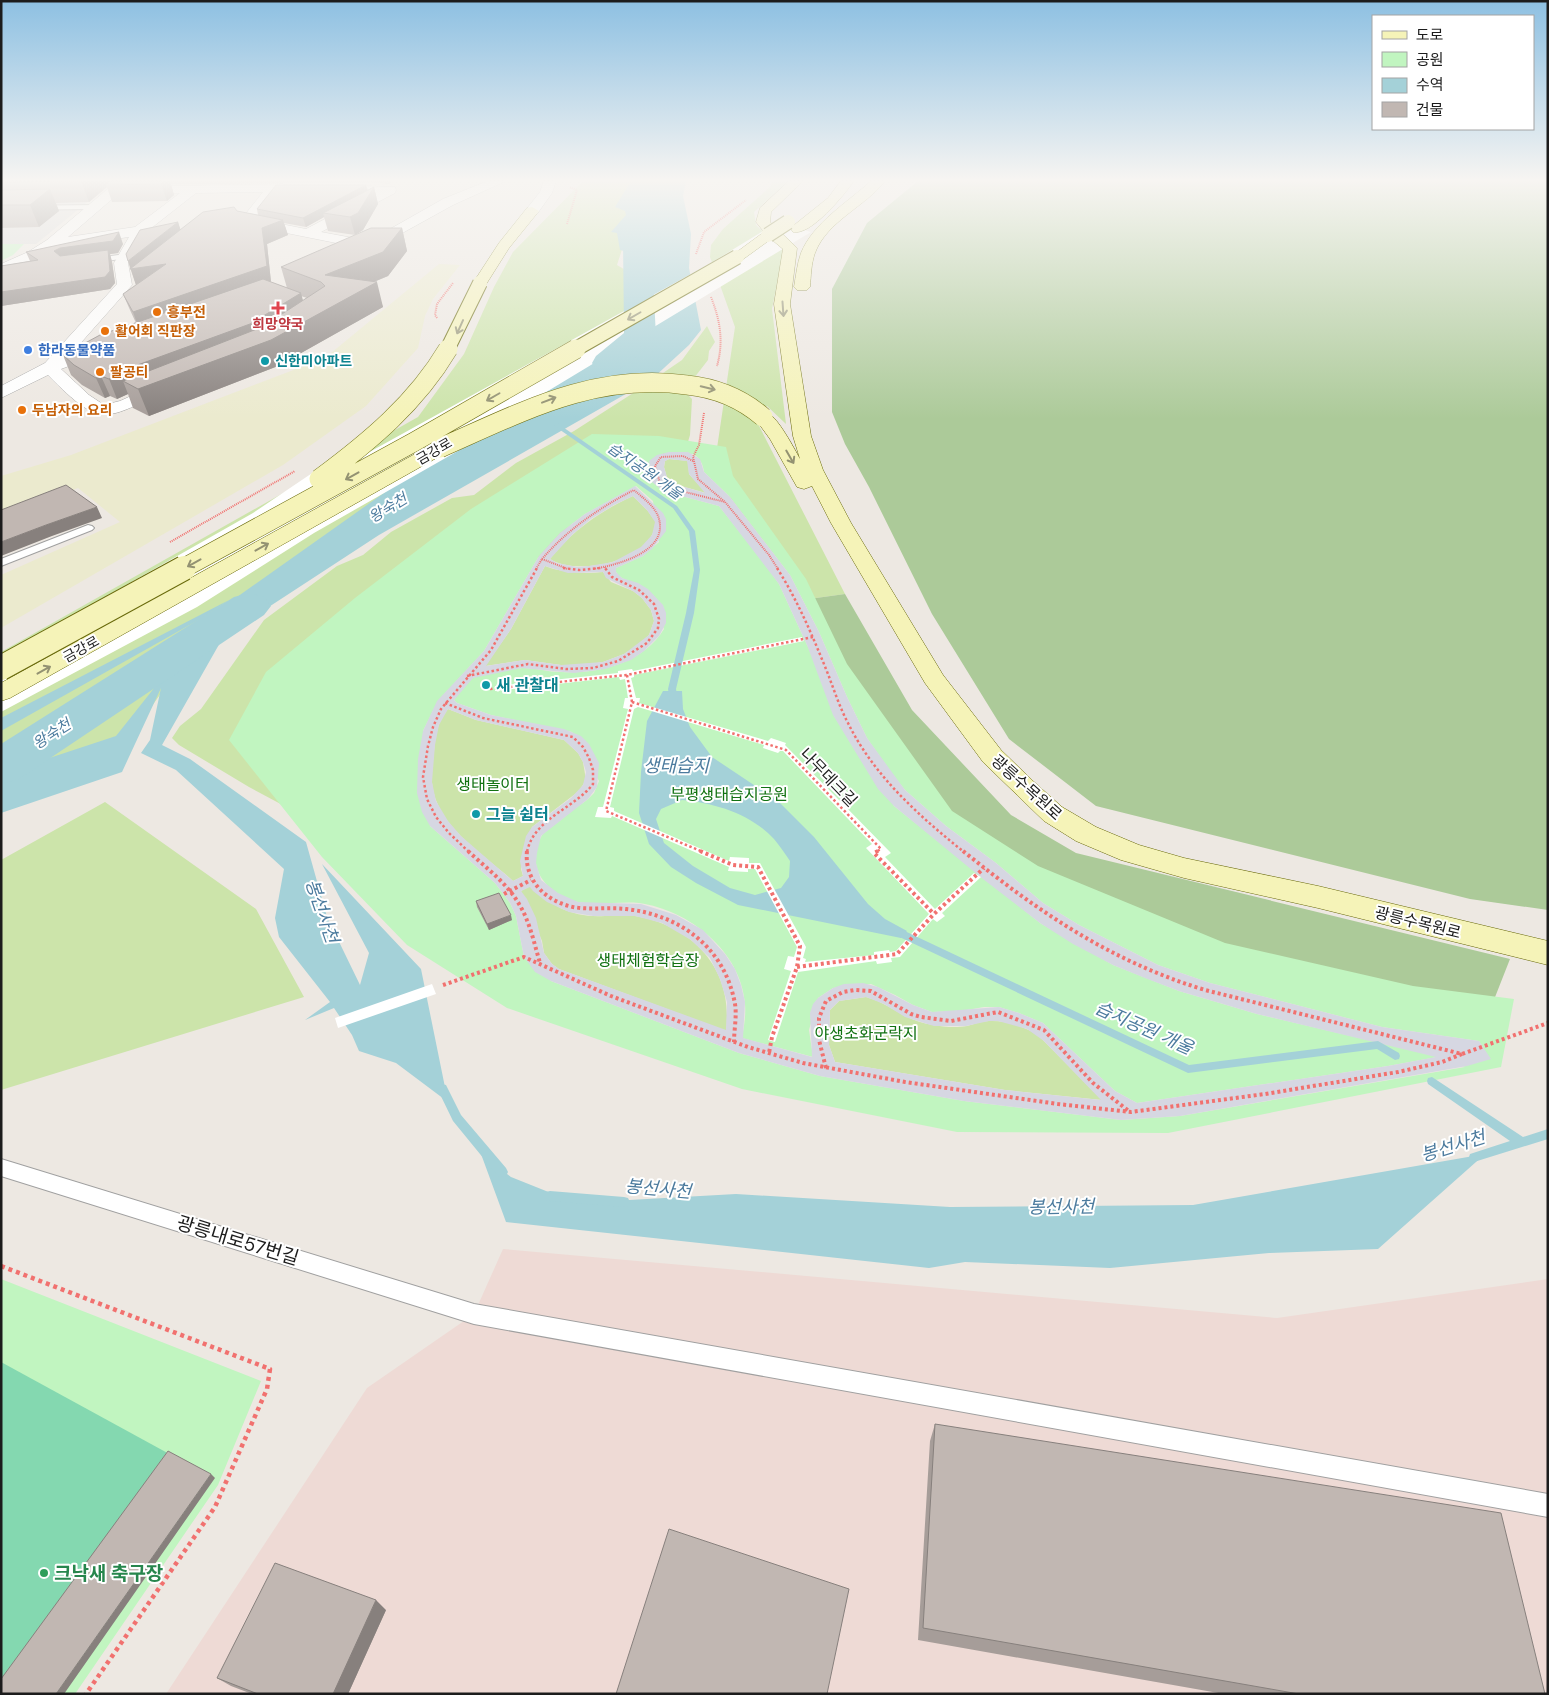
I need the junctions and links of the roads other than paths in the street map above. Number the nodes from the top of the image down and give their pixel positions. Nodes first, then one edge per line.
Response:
1 (20, 260) edge
2 (92, 260) edge
3 (123, 260) edge
4 (492, 260) edge
5 (745, 260) edge
6 (745, 260) edge
7 (788, 260) edge
8 (806, 260) edge
9 (85, 261) edge
10 (1, 269) edge
11 (140, 274) edge
12 (125, 285) junction
13 (800, 297) dead end
14 (798, 317) dead end
15 (114, 344) edge
16 (790, 365) junction
17 (50, 367) junction
18 (182, 379) edge
19 (1, 383) edge
20 (1, 393) edge
21 (440, 448) junction
22 (88, 528) dead end
23 (219, 549) junction
24 (1, 564) edge
25 (922, 660) junction
26 (1, 668) edge
27 (1, 693) edge
28 (1548, 953) edge
29 (1, 1167) edge
30 (1548, 1506) edge

1 - 10 street
2 - 9 lane
3 - 12 street
4 -> 23 main road, bridge
5 - 21 main road, 금강로, bridge
6 -> 23 main road, 금강로, bridge
7 -> 16 main road, 광릉수목원로
8 - 13 main road
11 - 12 street
12 - 17 street
14 - 16 main road
15 - 17 street
16 - 25 main road, 광릉수목원로
17 - 18 street
17 - 19 street
17 - 20 street
21 -> 25 main road, bridge
27 -> 21 main road, 금강로
22 - 24 lane
23 -> 26 main road, 금강로, bridge
25 - 28 main road, 광릉수목원로
29 - 30 lane, 광릉내로57번길

